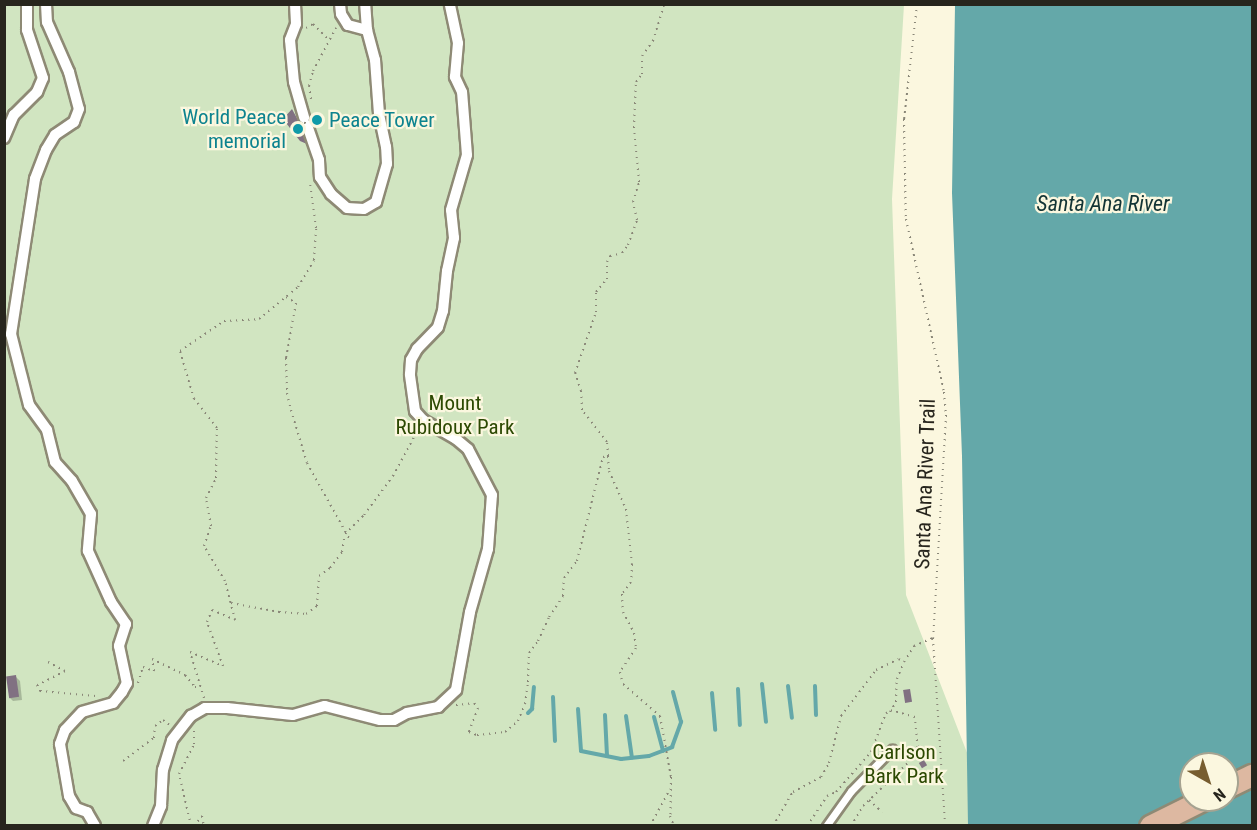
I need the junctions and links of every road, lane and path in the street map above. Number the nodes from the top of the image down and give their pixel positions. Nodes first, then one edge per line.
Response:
1 (27, 4) edge
2 (46, 4) edge
3 (295, 4) edge
4 (340, 4) edge
5 (365, 4) edge
6 (450, 4) edge
7 (664, 4) edge
8 (917, 4) edge
9 (343, 18) junction
10 (296, 24) junction
11 (367, 30) junction
12 (328, 40) junction
13 (310, 107) dead end
14 (4, 138) edge
15 (309, 174) dead end
16 (286, 297) junction
17 (423, 420) junction
18 (608, 456) junction
19 (345, 534) junction
20 (349, 538) dead end
21 (231, 603) junction
22 (933, 638) junction
23 (48, 662) dead end
24 (904, 662) junction
25 (127, 679) junction
26 (200, 687) junction
27 (104, 696) dead end
28 (453, 706) dead end
29 (202, 710) junction
30 (891, 710) junction
31 (187, 720) junction
32 (178, 732) junction
33 (892, 749) dead end
34 (123, 761) dead end
35 (672, 787) junction
36 (869, 800) junction
37 (1179, 811) edge
38 (882, 812) dead end
39 (95, 825) edge
40 (153, 825) edge
41 (193, 825) edge
42 (204, 825) edge
43 (650, 825) edge
44 (674, 825) edge
45 (773, 825) edge
46 (807, 825) edge
47 (826, 825) edge
48 (851, 825) edge
49 (945, 825) edge
50 (1150, 825) edge

1 - 14 street
2 - 25 street
3 - 10 street
4 - 9 street
5 - 11 street
6 - 17 street
7 - 18 path
8 - 22 path, Santa Ana River Trail
9 - 11 street
9 - 12 path
10 - 11 street
10 - 12 path
12 - 13 path
15 - 16 path
16 - 19 path
16 - 21 path
17 - 19 path
17 - 29 street
18 - 28 path
18 - 35 path
19 - 20 path
19 - 21 path
21 - 26 path
22 - 24 path
22 - 49 path, Santa Ana River Trail
23 - 27 path
24 - 30 path
24 - 45 path
25 - 26 path
25 - 39 street
26 - 29 path
29 - 31 street
30 - 36 path
30 - 46 path
31 - 32 street
31 - 41 path
32 - 34 path
32 - 40 street
33 - 47 lane
35 - 43 path
35 - 44 path
36 - 38 path
36 - 48 path
37 - 50 main road
41 - 42 path

